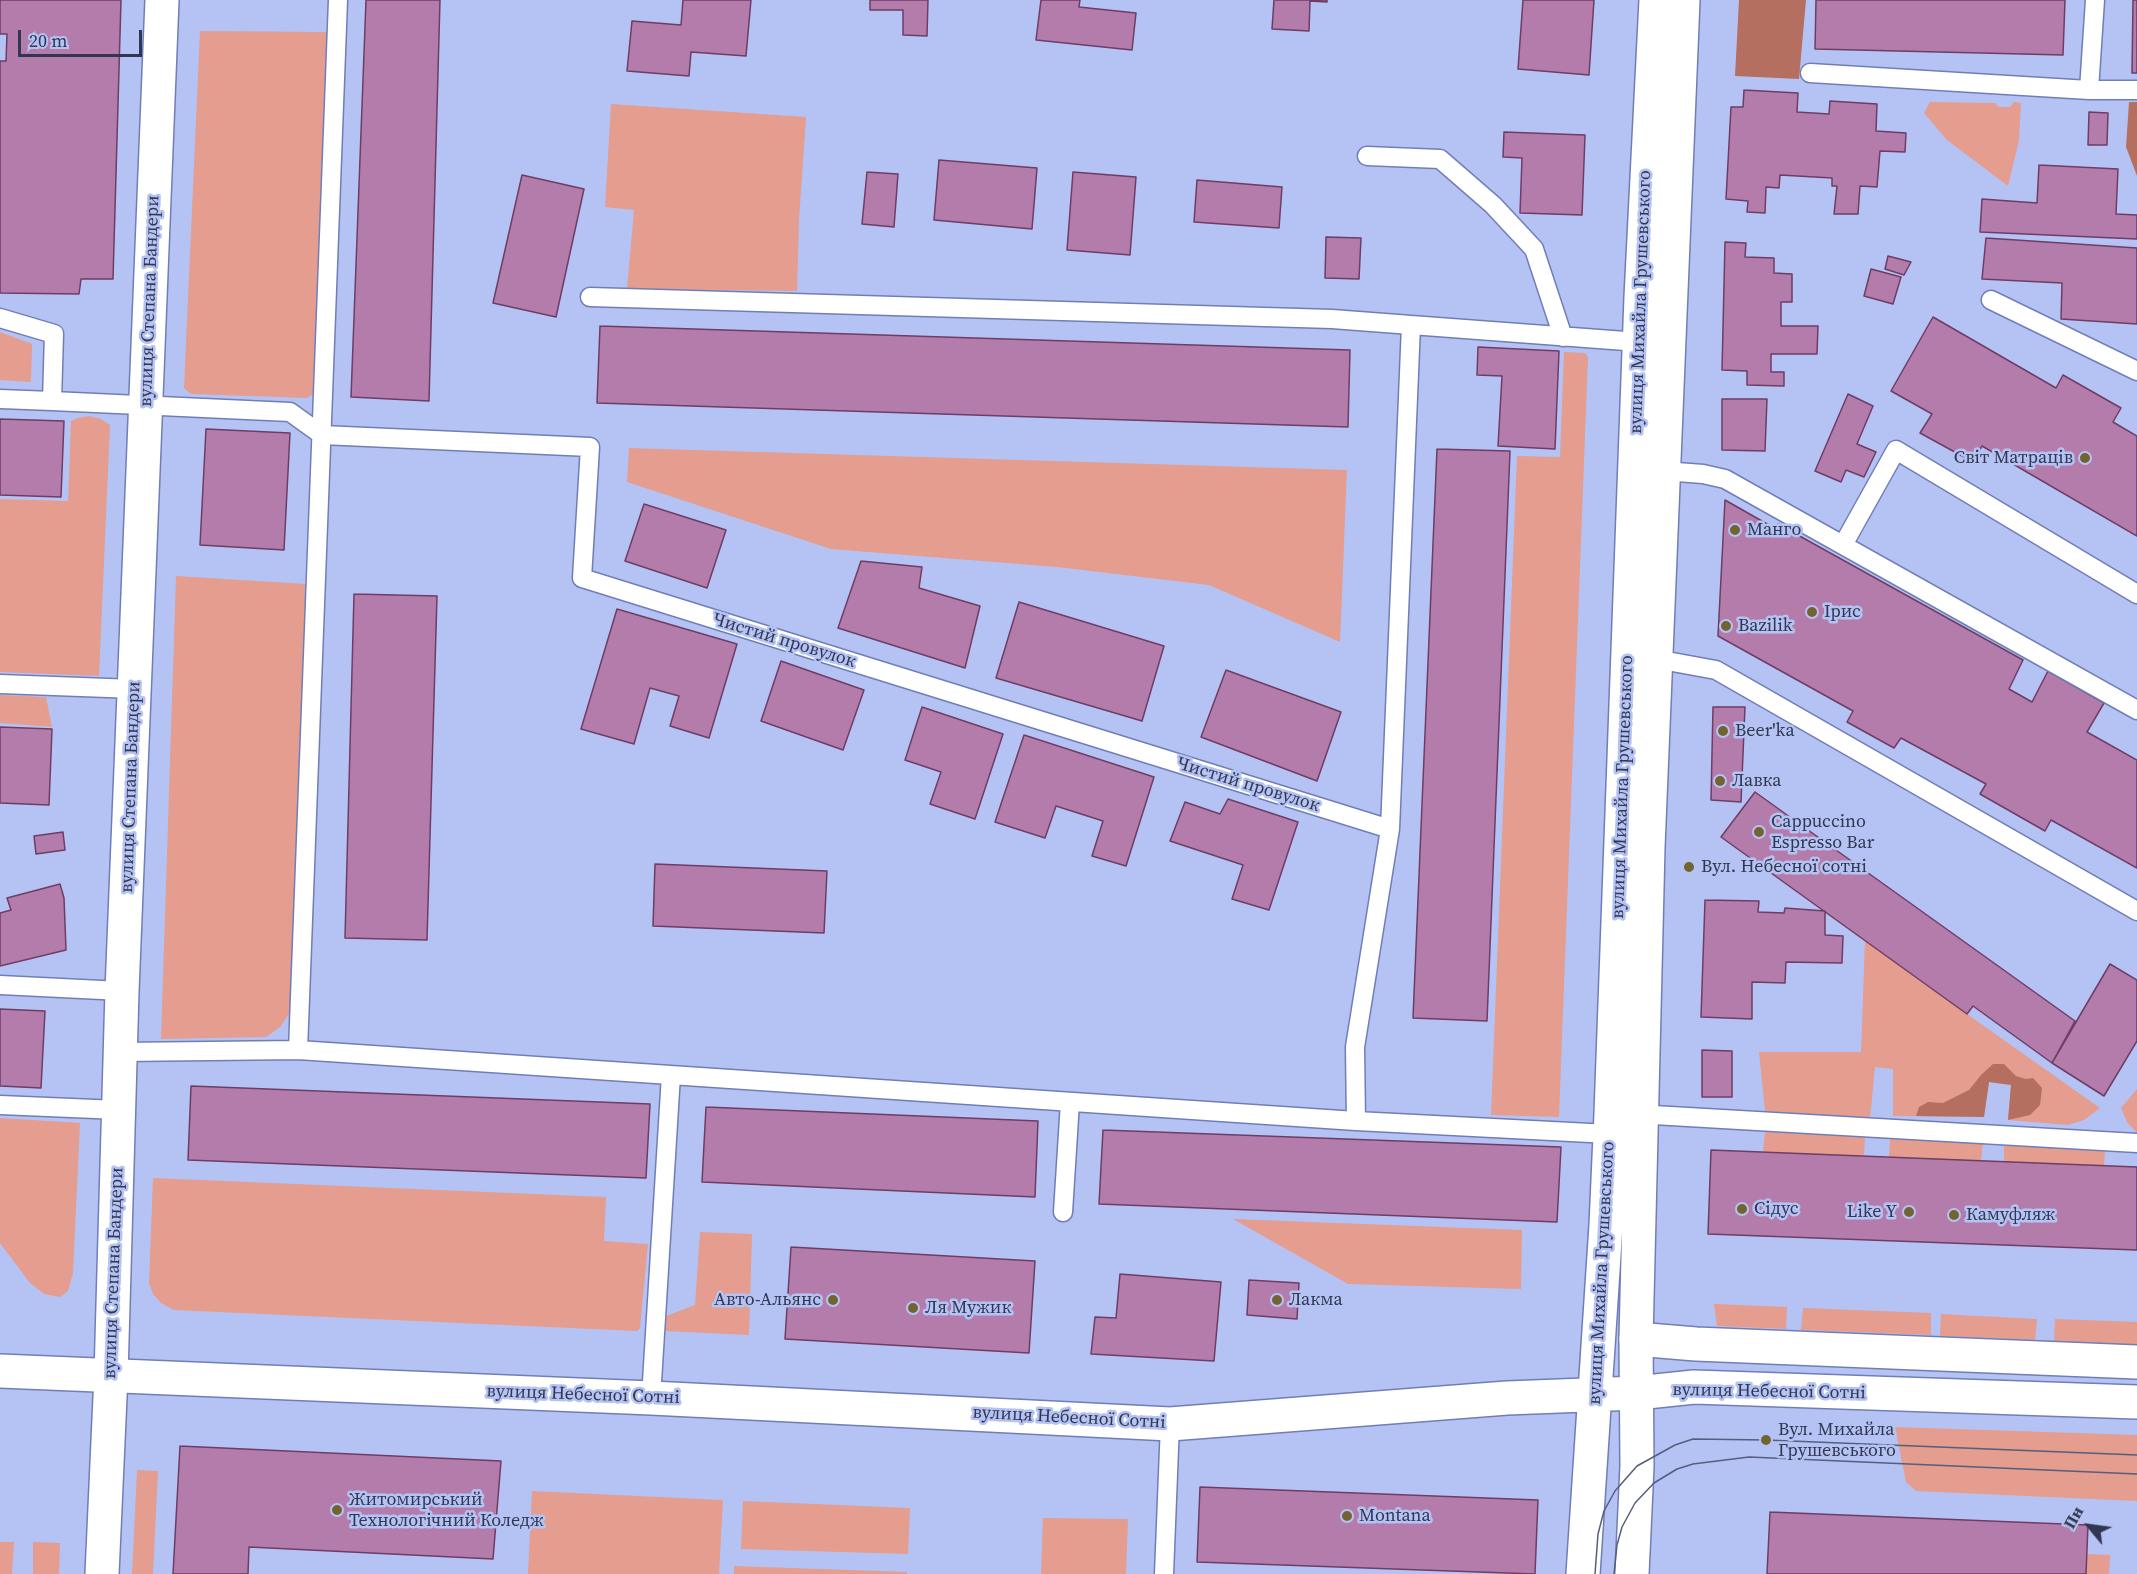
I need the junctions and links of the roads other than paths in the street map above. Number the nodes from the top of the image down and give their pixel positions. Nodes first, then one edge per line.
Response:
1 (162, 0) edge
2 (338, 0) edge
3 (1656, 0) edge
4 (1683, 0) edge
5 (2095, 0) edge
6 (1810, 73) dead end
7 (2089, 90) junction
8 (2137, 90) edge
9 (1367, 156) dead end
10 (590, 297) dead end
11 (1991, 300) dead end
12 (0, 318) edge
13 (1412, 325) junction
14 (1563, 337) junction
15 (1639, 342) junction
16 (2137, 370) edge
17 (0, 399) edge
18 (52, 401) junction
19 (146, 405) junction
20 (322, 435) junction
21 (1663, 471) junction
22 (1843, 545) junction
23 (2137, 594) edge
24 (1656, 659) junction
25 (0, 684) edge
26 (135, 689) junction
27 (2137, 710) edge
28 (1390, 829) junction
29 (2137, 911) edge
30 (0, 985) edge
31 (122, 991) junction
32 (298, 1050) junction
33 (121, 1052) junction
34 (671, 1076) junction
35 (1070, 1102) junction
36 (0, 1105) edge
37 (119, 1110) junction
38 (1620, 1120) junction
39 (1356, 1121) junction
40 (2137, 1143) edge
41 (1063, 1212) dead end
42 (1636, 1339) junction
43 (2137, 1362) edge
44 (0, 1371) edge
45 (111, 1375) junction
46 (1638, 1393) junction
47 (1595, 1394) junction
48 (651, 1398) junction
49 (2137, 1402) edge
50 (1170, 1424) junction
51 (102, 1574) edge
52 (1164, 1574) edge
53 (1583, 1574) edge
54 (1632, 1574) edge

1 - 19 street, вулиця Степана Бандери
2 - 20 lane
3 - 15 street, вулиця Михайла Грушевського
4 - 21 street, вулиця Михайла Грушевського
5 - 7 lane
6 - 7 lane
7 - 8 lane
9 - 14 lane
10 - 13 lane
11 - 16 lane
12 - 18 lane
13 - 14 lane
13 - 28 lane
14 - 15 lane
15 - 38 street, вулиця Михайла Грушевського
17 - 18 lane
18 - 19 lane
19 - 20 lane
19 - 26 street, вулиця Степана Бандери
20 - 28 lane, Чистий провулок
20 - 32 lane
21 - 22 lane
21 - 24 street, вулиця Михайла Грушевського
22 - 23 lane
22 - 27 lane
24 - 29 lane
24 - 38 street, вулиця Михайла Грушевського
25 - 26 lane
26 - 31 street, вулиця Степана Бандери
28 - 39 lane
30 - 31 lane
31 - 33 street, вулиця Степана Бандери
32 - 33 lane
32 - 34 lane
33 - 37 street, вулиця Степана Бандери
34 - 35 lane
34 - 48 lane
35 - 39 lane
35 - 41 lane
36 - 37 lane
37 - 45 street, вулиця Степана Бандери
38 - 39 lane
38 - 40 lane
38 - 42 street, вулиця Михайла Грушевського
38 - 47 street, вулиця Михайла Грушевського
42 - 43 street
42 - 46 street, вулиця Михайла Грушевського
44 - 45 street, вулиця Небесної Сотні
45 - 48 street, вулиця Небесної Сотні
45 - 51 street, вулиця Степана Бандери
46 - 47 street, вулиця Небесної Сотні
46 - 49 street, вулиця Небесної Сотні
46 - 54 street, вулиця Михайла Грушевського
47 - 50 street, вулиця Небесної Сотні
47 - 53 street, вулиця Михайла Грушевського
48 - 50 street, вулиця Небесної Сотні
50 - 52 lane

